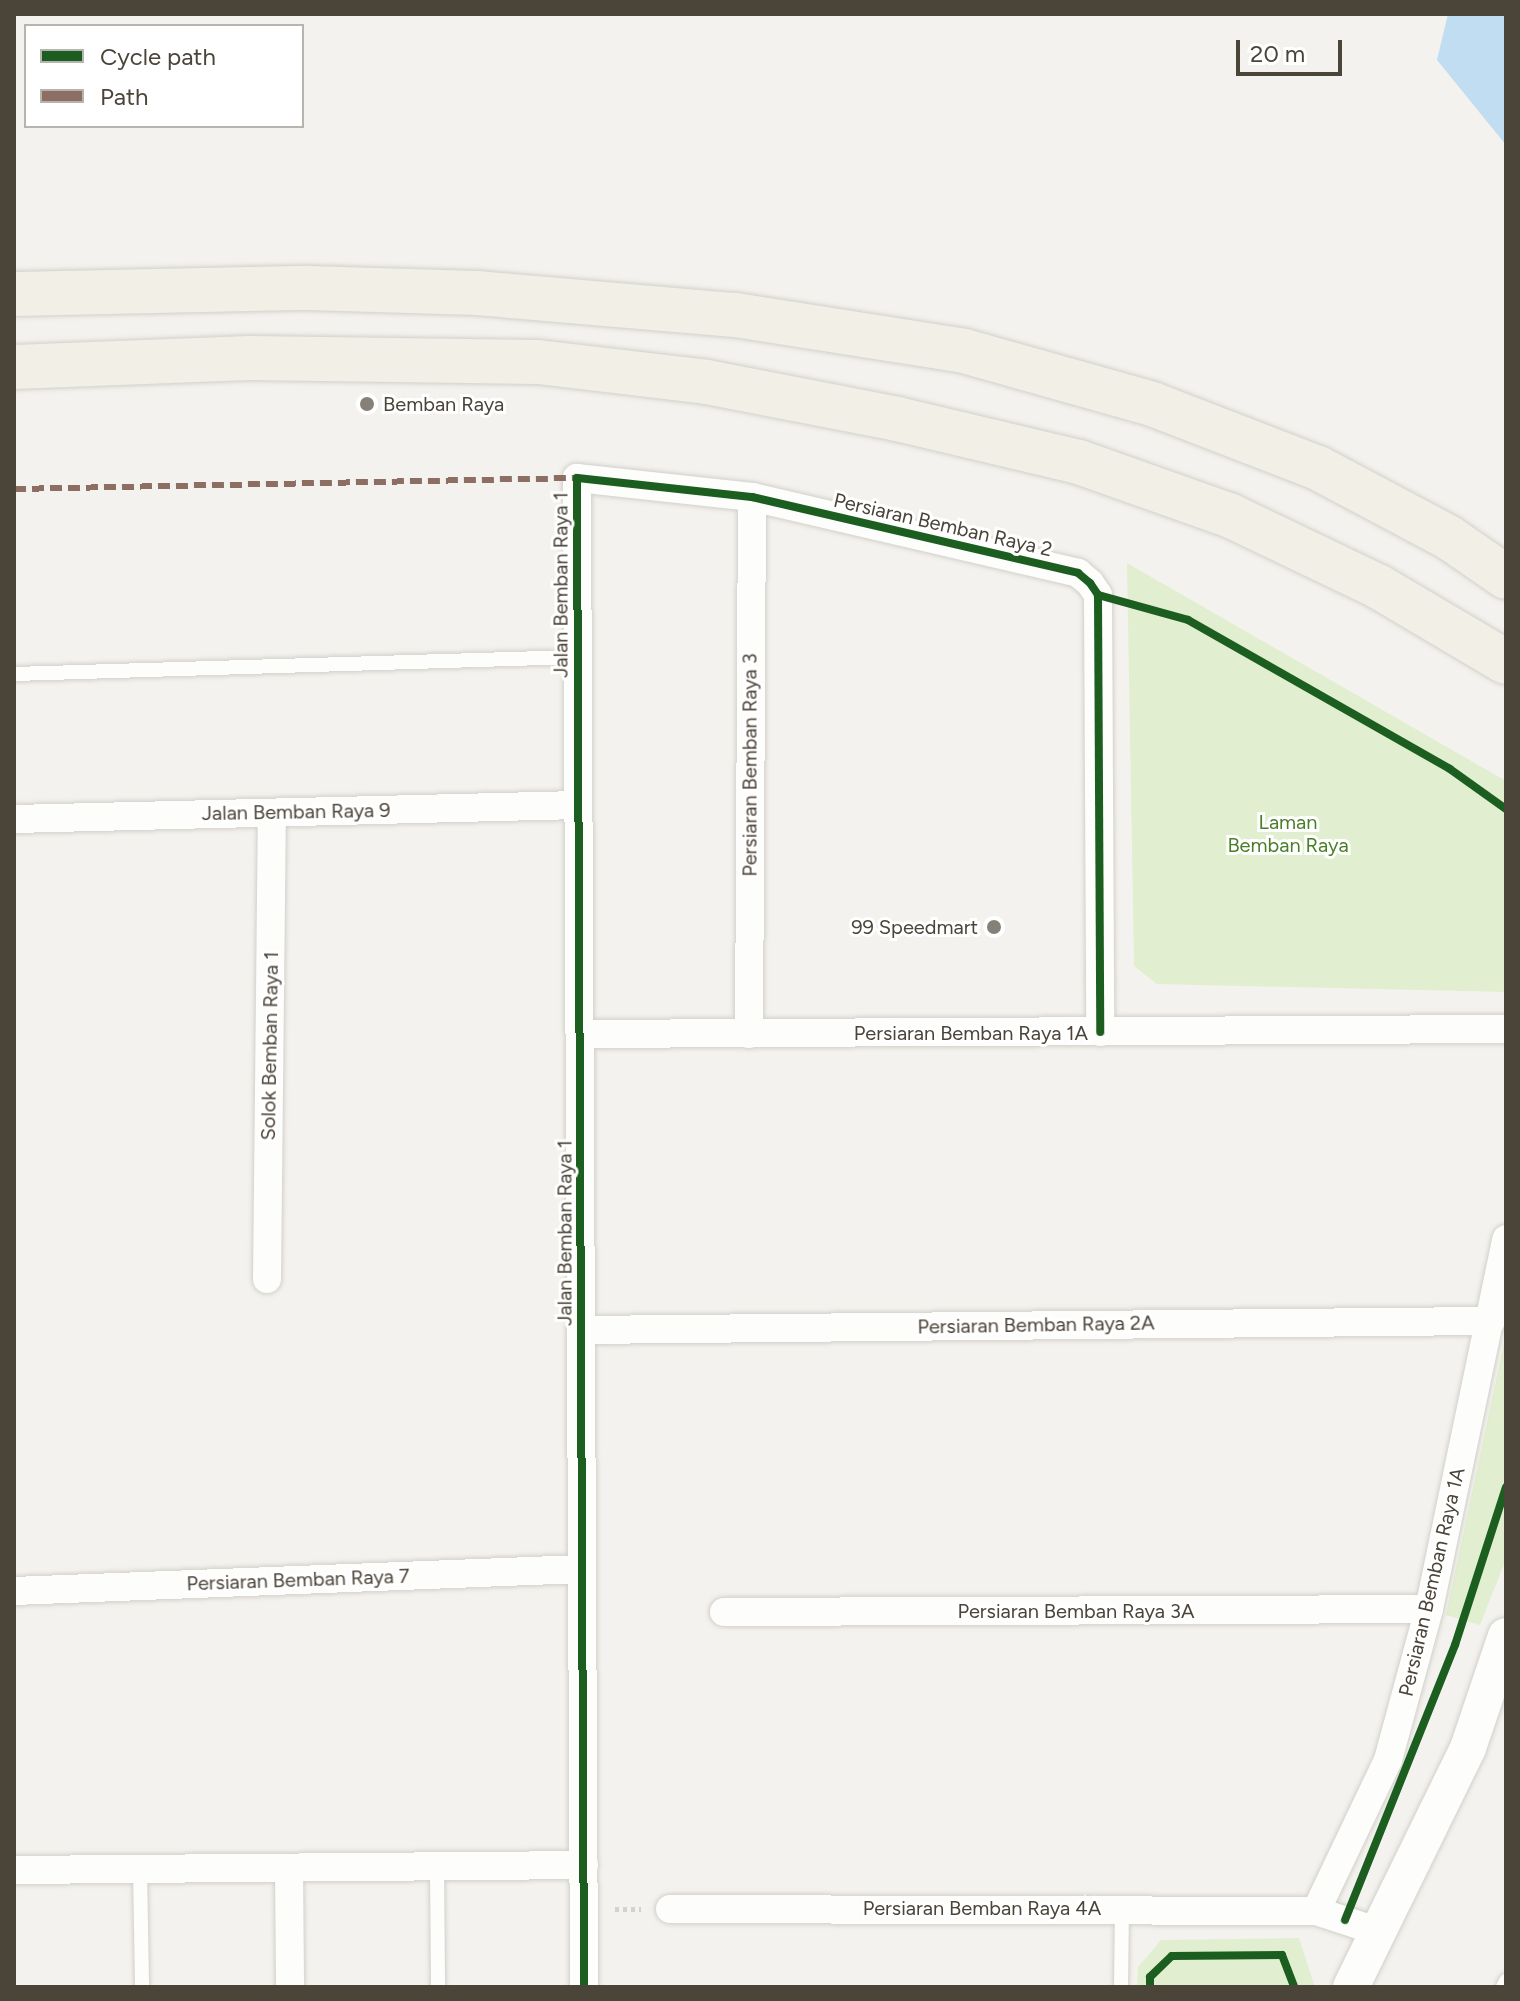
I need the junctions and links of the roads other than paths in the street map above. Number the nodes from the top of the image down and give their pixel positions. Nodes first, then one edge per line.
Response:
1 (14, 294) edge
2 (14, 367) edge
3 (577, 478) joint
4 (752, 497) junction
5 (1506, 577) edge
6 (578, 657) junction
7 (1506, 662) edge
8 (14, 674) edge
9 (578, 805) junction
10 (272, 813) junction
11 (14, 819) edge
12 (1506, 1029) edge
13 (1100, 1032) junction
14 (580, 1034) junction
15 (749, 1034) junction
16 (1506, 1239) edge
17 (267, 1279) dead end
18 (1491, 1321) junction
19 (581, 1330) junction
20 (582, 1569) junction
21 (14, 1591) edge
22 (1429, 1609) junction
23 (724, 1612) dead end
24 (1506, 1636) edge
25 (584, 1865) junction
26 (437, 1866) junction
27 (289, 1868) junction
28 (140, 1869) junction
29 (14, 1870) edge
30 (1122, 1908) junction
31 (670, 1909) road end
32 (1316, 1911) junction
33 (1377, 1931) junction
34 (1506, 1981) edge
35 (142, 1987) edge
36 (290, 1987) edge
37 (438, 1987) edge
38 (584, 1987) edge
39 (1121, 1987) edge
40 (1351, 1987) edge
41 (1503, 1987) edge

1 - 5 main road
2 - 7 main road
3 - 4 street, Persiaran Bemban Raya 2
3 - 6 street, Jalan Bemban Raya 1
4 - 13 street, Persiaran Bemban Raya 2
4 - 15 street, Persiaran Bemban Raya 3
6 - 8 lane
6 - 9 street, Jalan Bemban Raya 1
9 - 10 street, Jalan Bemban Raya 9
9 - 14 street, Jalan Bemban Raya 1
10 - 11 street, Jalan Bemban Raya 9
10 - 17 street, Solok Bemban Raya 1
12 - 13 street, Persiaran Bemban Raya 1A
13 - 15 street, Persiaran Bemban Raya 1A
14 - 15 street, Persiaran Bemban Raya 1A
14 - 19 street, Jalan Bemban Raya 1
16 - 18 street, Persiaran Bemban Raya 1A
18 - 19 street, Persiaran Bemban Raya 2A
18 - 22 street, Persiaran Bemban Raya 1A
19 - 20 street, Jalan Bemban Raya 1
20 - 21 street, Persiaran Bemban Raya 7
20 - 25 street, Jalan Bemban Raya 1
22 - 23 street, Persiaran Bemban Raya 3A
22 - 32 street, Persiaran Bemban Raya 1A
24 - 33 street
25 - 26 street
25 - 38 street, Jalan Bemban Raya 1
26 - 27 street
26 - 37 lane
27 - 28 street
27 - 36 street
28 - 29 street
28 - 35 lane
30 - 31 street, Persiaran Bemban Raya 4A
30 - 32 street, Persiaran Bemban Raya 4A
30 - 39 lane
32 - 33 street, Persiaran Bemban Raya 4A
33 - 40 street
34 - 41 lane

